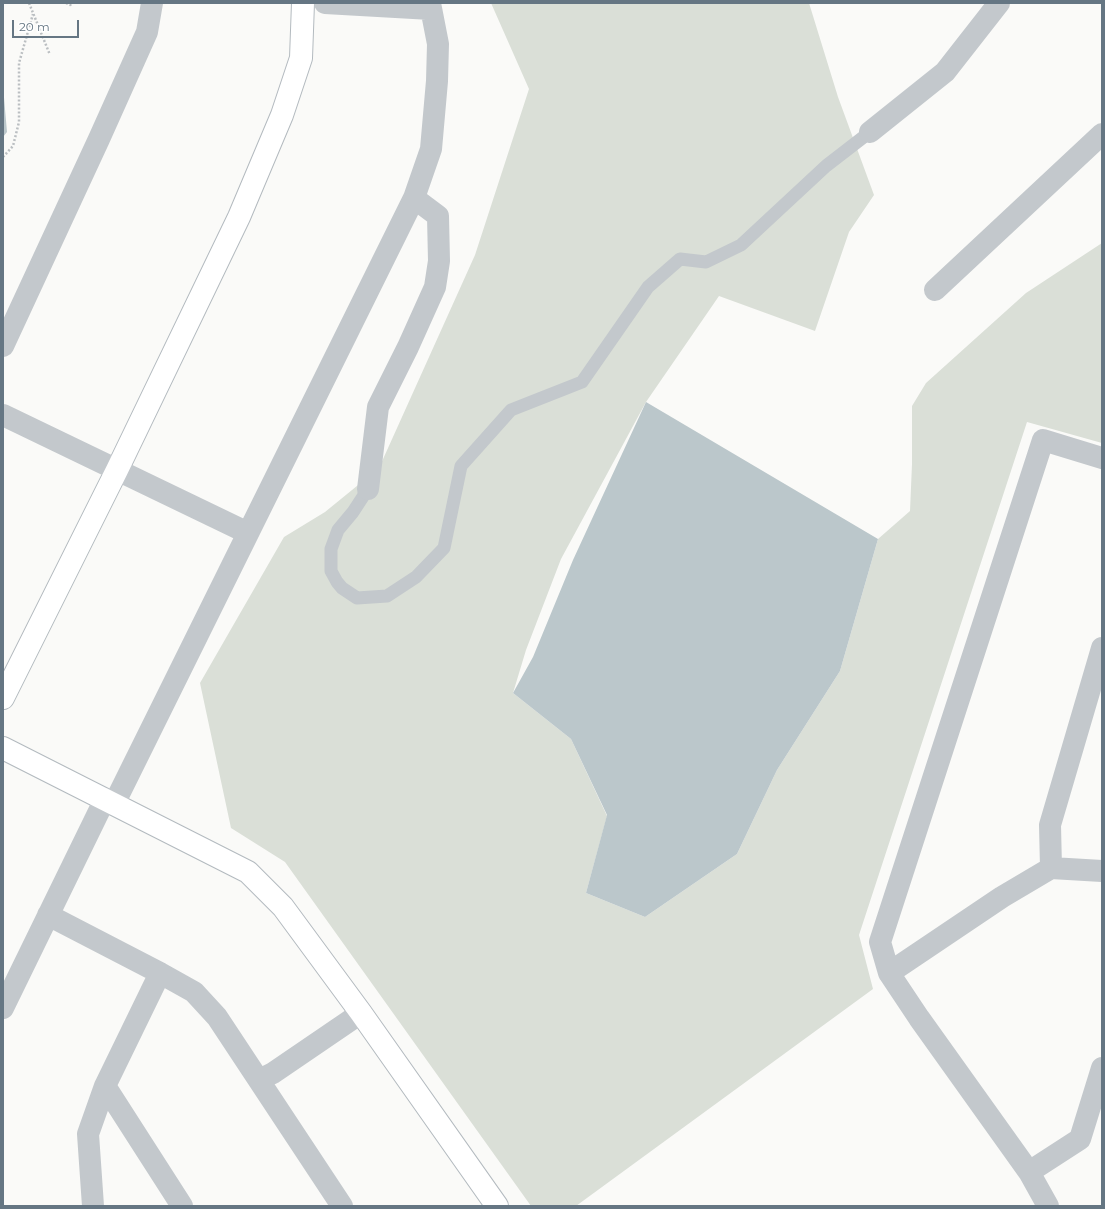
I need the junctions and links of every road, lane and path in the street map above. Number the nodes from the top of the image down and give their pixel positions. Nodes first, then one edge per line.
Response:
1 (29, 3) edge
2 (66, 3) edge
3 (73, 3) edge
4 (152, 3) edge
5 (303, 3) edge
6 (325, 3) edge
7 (999, 3) edge
8 (431, 6) edge
9 (34, 14) junction
10 (50, 55) dead end
11 (870, 132) joint
12 (1102, 134) edge
13 (3, 157) edge
14 (414, 198) junction
15 (935, 290) dead end
16 (3, 346) edge
17 (3, 415) edge
18 (1102, 458) edge
19 (117, 470) junction
20 (368, 489) joint
21 (248, 533) junction
22 (1102, 648) edge
23 (3, 698) edge
24 (3, 748) edge
25 (109, 802) junction
26 (1051, 868) junction
27 (1102, 871) edge
28 (48, 915) junction
29 (160, 973) junction
30 (889, 973) junction
31 (3, 1008) edge
32 (361, 1014) junction
33 (1102, 1068) edge
34 (259, 1080) junction
35 (106, 1086) junction
36 (1029, 1172) junction
37 (93, 1206) edge
38 (182, 1206) edge
39 (342, 1206) edge
40 (497, 1206) edge
41 (1048, 1206) edge

1 - 9 path
2 - 3 path
4 - 16 street
5 - 19 street
6 - 8 street
7 - 11 street
8 - 14 street
9 - 10 path
9 - 13 path
11 - 20 lane
12 - 15 street
14 - 20 street
14 - 21 street
17 - 19 street
18 - 30 street
19 - 21 street
19 - 23 street
21 - 25 street
22 - 26 street
24 - 25 street
25 - 28 street
25 - 32 street
26 - 27 street
26 - 30 street
28 - 29 street
28 - 31 street
29 - 34 street
29 - 35 street
30 - 36 street
32 - 34 street
32 - 40 street
33 - 36 street
34 - 39 street
35 - 37 street
35 - 38 street
36 - 41 street

